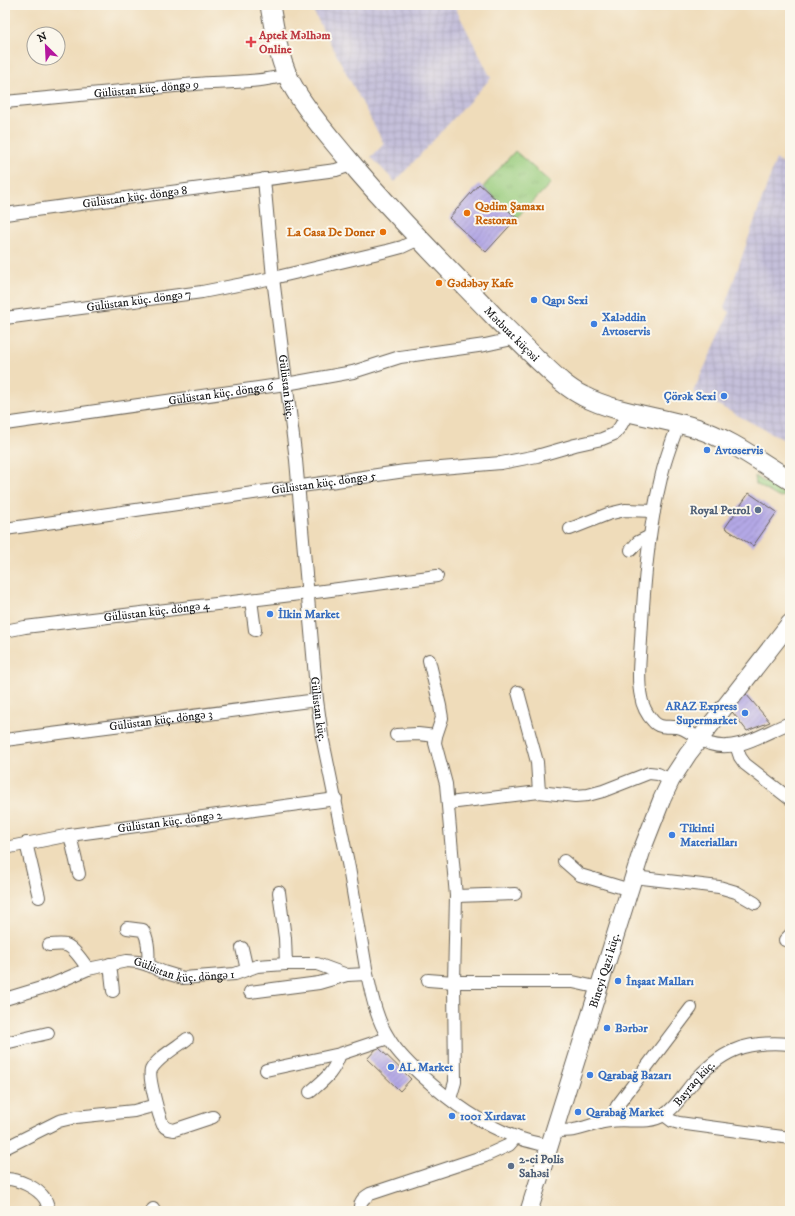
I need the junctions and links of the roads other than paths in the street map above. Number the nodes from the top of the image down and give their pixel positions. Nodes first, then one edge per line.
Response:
1 (270, 5) edge
2 (281, 5) edge
3 (292, 72) junction
4 (5, 102) edge
5 (355, 160) junction
6 (264, 179) junction
7 (5, 214) edge
8 (424, 236) junction
9 (273, 278) junction
10 (5, 318) edge
11 (520, 335) junction
12 (286, 384) junction
13 (629, 411) junction
14 (681, 418) junction
15 (5, 424) edge
16 (790, 466) edge
17 (790, 480) edge
18 (299, 487) junction
19 (654, 511) junction
20 (5, 529) edge
21 (570, 529) dead end
22 (650, 536) junction
23 (631, 550) dead end
24 (437, 576) dead end
25 (308, 593) junction
26 (251, 600) junction
27 (790, 624) edge
28 (5, 630) edge
29 (255, 630) dead end
30 (429, 660) dead end
31 (518, 692) dead end
32 (317, 700) junction
33 (790, 723) edge
34 (396, 735) dead end
35 (436, 736) junction
36 (698, 739) junction
37 (5, 740) edge
38 (736, 745) junction
39 (671, 780) junction
40 (539, 792) junction
41 (336, 798) junction
42 (790, 799) edge
43 (449, 803) junction
44 (70, 835) junction
45 (26, 843) junction
46 (5, 848) edge
47 (564, 861) dead end
48 (79, 874) dead end
49 (632, 883) junction
50 (279, 892) dead end
51 (514, 894) dead end
52 (456, 896) junction
53 (39, 897) dead end
54 (755, 903) dead end
55 (127, 928) dead end
56 (49, 945) dead end
57 (242, 948) dead end
58 (110, 964) junction
59 (286, 964) junction
60 (148, 965) junction
61 (88, 969) junction
62 (247, 970) junction
63 (367, 974) junction
64 (347, 975) junction
65 (428, 980) dead end
66 (454, 982) junction
67 (600, 988) junction
68 (113, 991) dead end
69 (250, 992) dead end
70 (5, 999) edge
71 (691, 1008) dead end
72 (48, 1033) dead end
73 (388, 1038) junction
74 (187, 1039) dead end
75 (5, 1044) edge
76 (790, 1044) edge
77 (340, 1054) junction
78 (266, 1070) dead end
79 (310, 1092) dead end
80 (450, 1099) junction
81 (156, 1105) junction
82 (664, 1115) junction
83 (213, 1117) dead end
84 (611, 1120) junction
85 (516, 1137) junction
86 (790, 1138) edge
87 (550, 1139) junction
88 (5, 1148) edge
89 (5, 1179) edge
90 (49, 1211) edge
91 (360, 1211) edge
92 (529, 1211) edge

1 - 3 main road, Mətbuat küçəsi
2 - 3 main road, Mətbuat küçəsi
3 - 4 street, Gülüstan küç. döngə 9
3 - 5 main road, Mətbuat küçəsi
5 - 6 street, Gülüstan küç. döngə 8
5 - 8 main road, Mətbuat küçəsi
6 - 7 street, Gülüstan küç. döngə 8
6 - 9 street, Gülüstan küç.
8 - 9 street, Gülüstan küç. döngə 7
8 - 11 main road, Mətbuat küçəsi
9 - 10 street, Gülüstan küç. döngə 7
9 - 12 street, Gülüstan küç.
11 - 12 street, Gülüstan küç. döngə 6
11 - 13 main road, Mətbuat küçəsi
11 - 14 main road, Mətbuat küçəsi
12 - 15 street, Gülüstan küç. döngə 6
12 - 18 street, Gülüstan küç.
13 - 14 main road, Mətbuat küçəsi
13 - 18 street, Gülüstan küç. döngə 5
14 - 16 main road, Mətbuat küçəsi
14 - 17 main road, Mətbuat küçəsi
14 - 19 street
18 - 20 street, Gülüstan küç. döngə 5
18 - 25 street, Gülüstan küç.
19 - 21 street
19 - 22 street
22 - 23 street
22 - 36 street
24 - 25 street, Gülüstan küç. döngə 4
25 - 26 street, Gülüstan küç. döngə 4
25 - 32 street, Gülüstan küç.
26 - 28 street, Gülüstan küç. döngə 4
26 - 29 street
27 - 36 main road, Bineyi Qazi küç.
30 - 35 street
31 - 40 street
32 - 37 street, Gülüstan küç. döngə 3
32 - 41 street, Gülüstan küç.
33 - 38 street
34 - 35 street
35 - 43 street
36 - 38 street
36 - 39 main road, Bineyi Qazi küç.
38 - 42 street
39 - 40 street
39 - 49 main road, Bineyi Qazi küç.
40 - 43 street
41 - 44 street, Gülüstan küç. döngə 2
41 - 63 street, Gülüstan küç.
43 - 52 street
44 - 45 street, Gülüstan küç. döngə 2
44 - 48 street
45 - 46 street, Gülüstan küç. döngə 2
45 - 53 street
47 - 49 street
49 - 54 street
49 - 67 main road, Bineyi Qazi küç.
50 - 59 street
51 - 52 street
52 - 66 street
55 - 60 street
56 - 61 street
57 - 62 street
58 - 60 street, Gülüstan küç. döngə 1
58 - 61 street, Gülüstan küç. döngə 1
58 - 68 street
59 - 62 street, Gülüstan küç. döngə 1
59 - 64 street, Gülüstan küç. döngə 1
60 - 62 street, Gülüstan küç. döngə 1
61 - 70 street, Gülüstan küç. döngə 1
63 - 64 street, Gülüstan küç. döngə 1
63 - 73 street, Gülüstan küç.
64 - 69 street
65 - 66 street
66 - 67 street
66 - 80 street
67 - 87 main road, Bineyi Qazi küç.
71 - 84 street
72 - 75 street
73 - 77 street
73 - 80 street, Gülüstan küç.
74 - 81 street
76 - 82 street, Bayraq küç.
77 - 78 street
77 - 79 street
80 - 85 street, Gülüstan küç.
81 - 83 street
81 - 88 street
82 - 84 street, Bayraq küç.
82 - 86 street
84 - 87 street, Bayraq küç.
85 - 87 street, Gülüstan küç.
85 - 91 street
87 - 92 main road, Bineyi Qazi küç.
89 - 90 street

